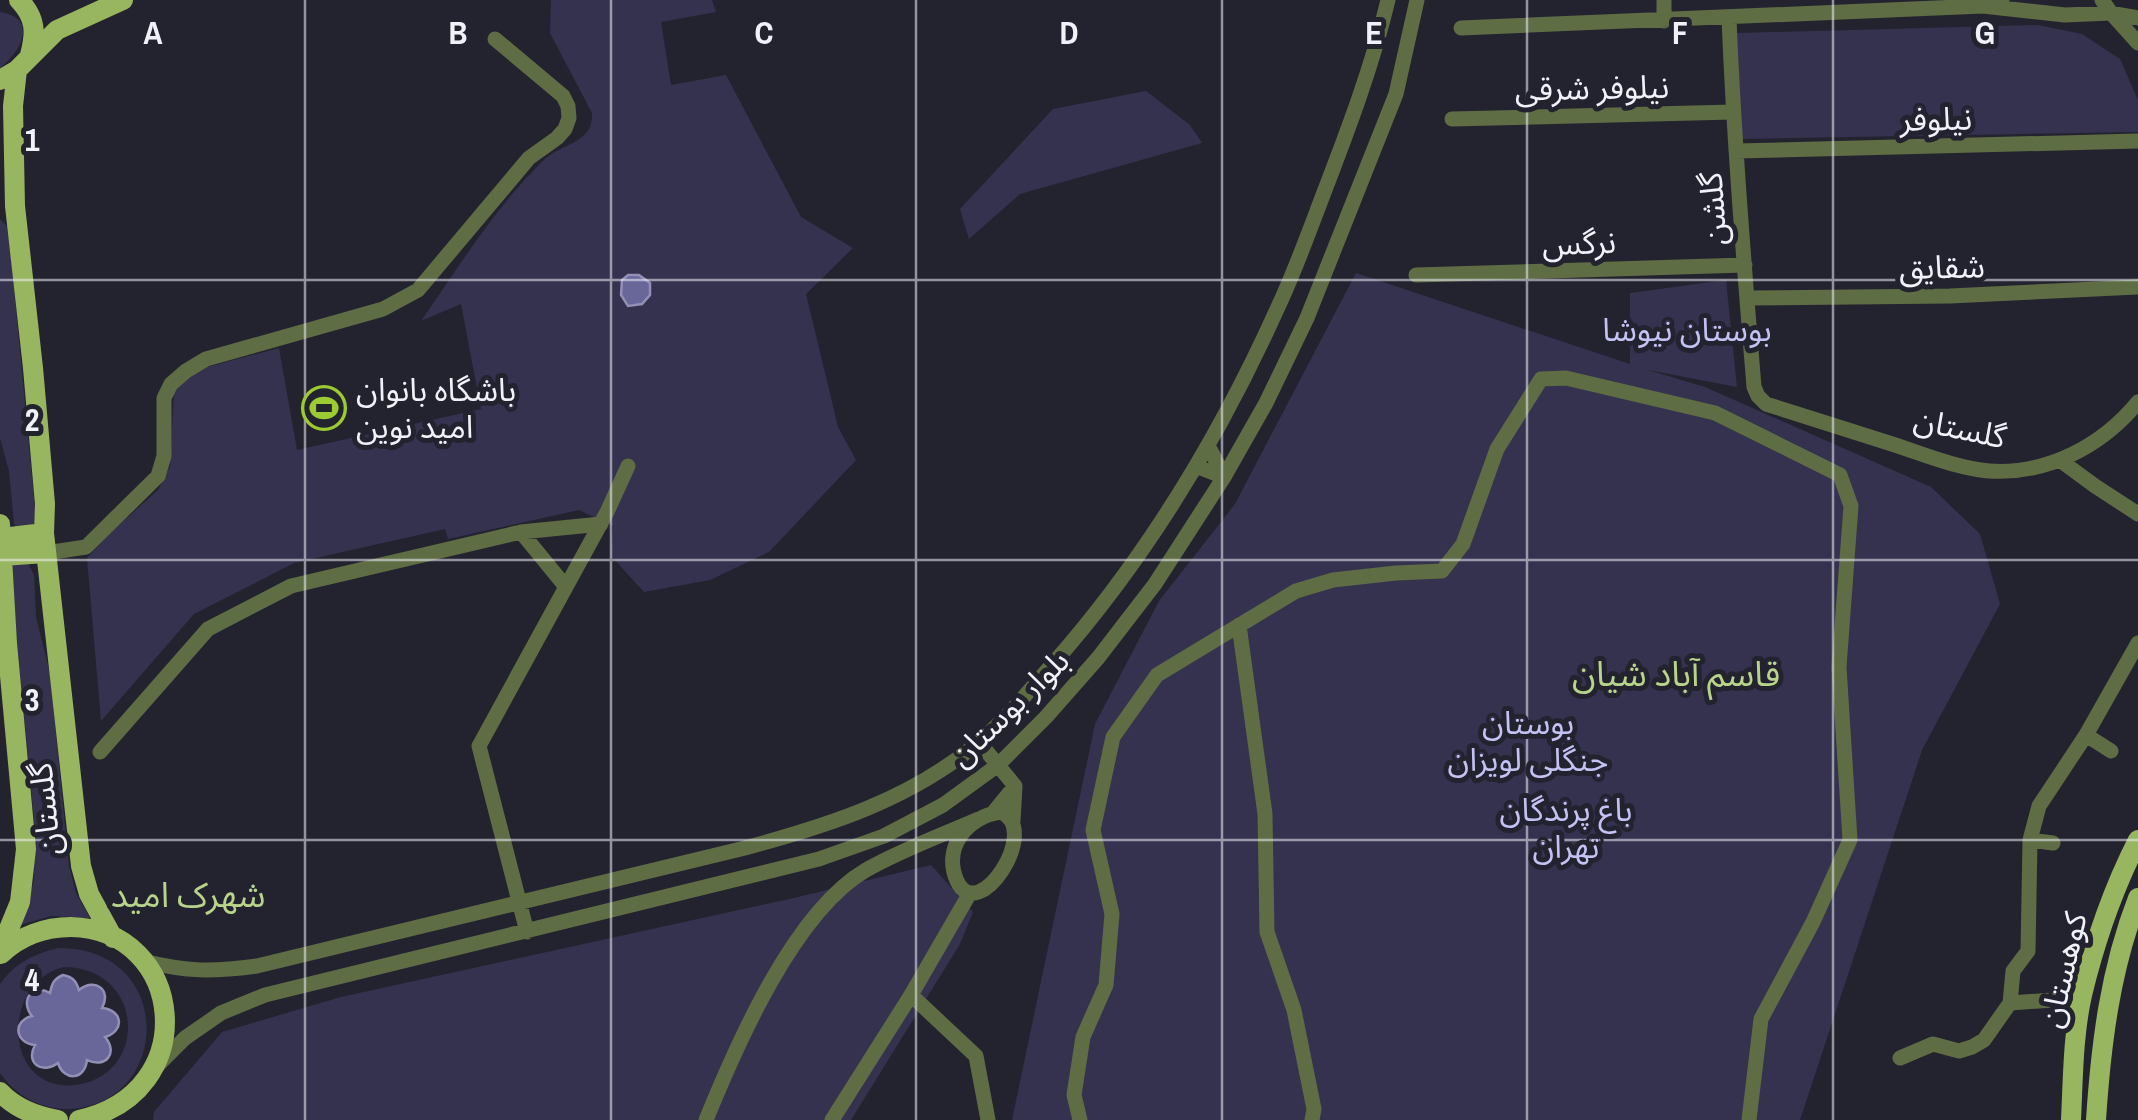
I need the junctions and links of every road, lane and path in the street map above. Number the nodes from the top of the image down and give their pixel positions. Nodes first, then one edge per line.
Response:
1 (19, 0) edge
2 (106, 0) edge
3 (122, 0) edge
4 (1388, 0) edge
5 (1418, 0) edge
6 (1664, 0) edge
7 (2002, 0) edge
8 (1983, 6) junction
9 (2107, 6) edge
10 (1730, 18) junction
11 (2138, 18) edge
12 (1664, 21) junction
13 (1461, 28) dead end
14 (495, 39) dead end
15 (2138, 43) edge
16 (16, 69) edge
17 (1363, 91) junction
18 (1396, 94) junction
19 (1733, 112) junction
20 (1452, 118) dead end
21 (2138, 141) edge
22 (1736, 151) junction
23 (8, 207) edge
24 (1745, 265) junction
25 (1416, 275) dead end
26 (2138, 287) edge
27 (1746, 298) junction
28 (1758, 396) joint
29 (2138, 402) edge
30 (1208, 445) junction
31 (2061, 460) junction
32 (628, 466) dead end
33 (1196, 466) junction
34 (1224, 477) junction
35 (2138, 514) edge
36 (601, 524) junction
37 (521, 532) junction
38 (1, 539) edge
39 (45, 543) junction
40 (566, 587) junction
41 (1239, 625) junction
42 (2138, 642) edge
43 (2086, 735) junction
44 (979, 742) junction
45 (2111, 751) dead end
46 (100, 752) dead end
47 (9, 757) edge
48 (998, 765) junction
49 (1015, 786) junction
50 (986, 816) junction
51 (1013, 822) junction
52 (810, 830) junction
53 (2030, 840) junction
54 (2138, 840) edge
55 (2054, 843) dead end
56 (916, 847) junction
57 (953, 854) junction
58 (819, 859) junction
59 (970, 893) junction
60 (2138, 898) edge
61 (520, 902) junction
62 (527, 932) junction
63 (114, 938) junction
64 (0, 953) edge
65 (143, 962) junction
66 (911, 994) junction
67 (2081, 998) junction
68 (2010, 1003) junction
69 (1900, 1058) dead end
70 (154, 1069) junction
71 (2, 1097) edge
72 (130, 1098) junction
73 (20, 1120) edge
74 (58, 1120) edge
75 (79, 1120) edge
76 (127, 1120) edge
77 (706, 1120) edge
78 (832, 1120) edge
79 (988, 1120) edge
80 (1080, 1120) edge
81 (1312, 1120) edge
82 (1748, 1120) edge
83 (2071, 1120) edge
84 (2096, 1120) edge

1 - 16 main road, گلستان
2 - 3 main road
3 - 16 main road
4 - 17 street, بلوار بوستان
5 - 18 street, بلوار بوستان
6 - 12 street
7 - 8 street
8 - 9 street
8 - 10 street
9 - 11 street
9 - 15 street
10 - 12 street
10 - 19 street, گلشن
12 - 13 street
14 - 39 street
16 - 23 main road, گلستان
17 - 18 street
17 - 30 street, بلوار بوستان
18 - 34 street, بلوار بوستان
19 - 20 street, نیلوفر شرقی
19 - 22 street, گلشن
21 - 22 street, نیلوفر
22 - 24 street, گلشن
23 - 39 main road, گلستان
24 - 25 street, نرگس
24 - 27 street, گلشن
26 - 27 street, شقایق
27 - 28 street, گلشن
28 - 31 street, گلستان
29 - 31 street, گلستان
30 - 33 street, بلوار بوستان
30 - 34 street
31 - 35 street
32 - 36 street
33 - 34 street
33 - 44 street, بلوار بوستان
34 - 48 street, بلوار بوستان
36 - 37 street
36 - 40 street
37 - 40 street
37 - 46 street
38 - 39 main road
38 - 47 main road, گلستان
39 - 63 main road, گلستان
40 - 61 street
41 - 80 street
41 - 81 street
41 - 82 street
42 - 43 street
43 - 45 street
43 - 53 street
44 - 48 street
44 - 52 street, بلوار بوستان
47 - 64 main road, گلستان
48 - 49 street
48 - 58 street, بلوار بوستان
49 - 50 street
49 - 51 street
50 - 51 street
50 - 56 street
50 - 57 street
51 - 59 street
52 - 58 street
52 - 61 street, بلوار بوستان
53 - 55 street
53 - 68 street
54 - 67 main road, کوهستان
56 - 57 street
56 - 77 street
57 - 59 street
58 - 62 street, بلوار بوستان
59 - 66 street
60 - 84 main road, کوهستان
61 - 62 street
61 - 65 street, بلوار بوستان
62 - 70 street, بلوار بوستان
63 - 64 main road
63 - 65 main road
65 - 70 main road
66 - 78 street
66 - 79 street
67 - 68 street
67 - 83 main road, کوهستان
68 - 69 street
70 - 72 main road
71 - 73 main road
71 - 74 main road
72 - 75 main road
72 - 76 main road

